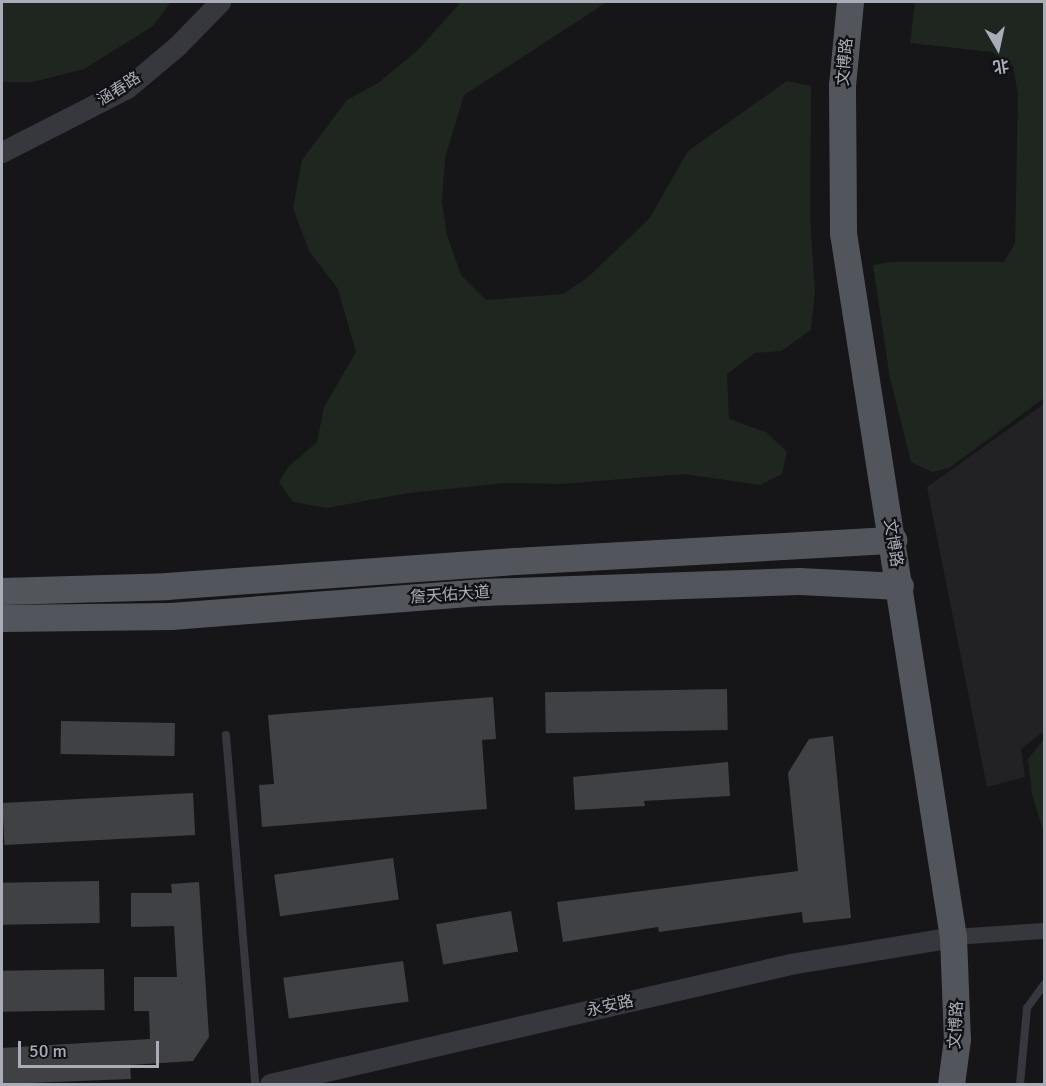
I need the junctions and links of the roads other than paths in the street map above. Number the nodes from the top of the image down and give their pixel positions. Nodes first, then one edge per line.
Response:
1 (220, 2) edge
2 (850, 2) edge
3 (2, 152) edge
4 (893, 540) junction
5 (900, 586) junction
6 (2, 591) edge
7 (2, 618) edge
8 (226, 735) dead end
9 (1044, 931) edge
10 (953, 937) junction
11 (1044, 985) edge
12 (255, 1084) edge
13 (270, 1084) edge
14 (951, 1084) edge
15 (1020, 1084) edge

1 - 3 street, 涵春路
2 - 4 main road, 文博路
4 - 5 main road, 文博路
4 - 6 main road, 詹天佑大道
5 - 7 main road, 詹天佑大道
5 - 10 main road, 文博路
8 - 12 lane
9 - 10 street
10 - 13 street, 永安路
10 - 14 main road, 文博路
11 - 15 lane

